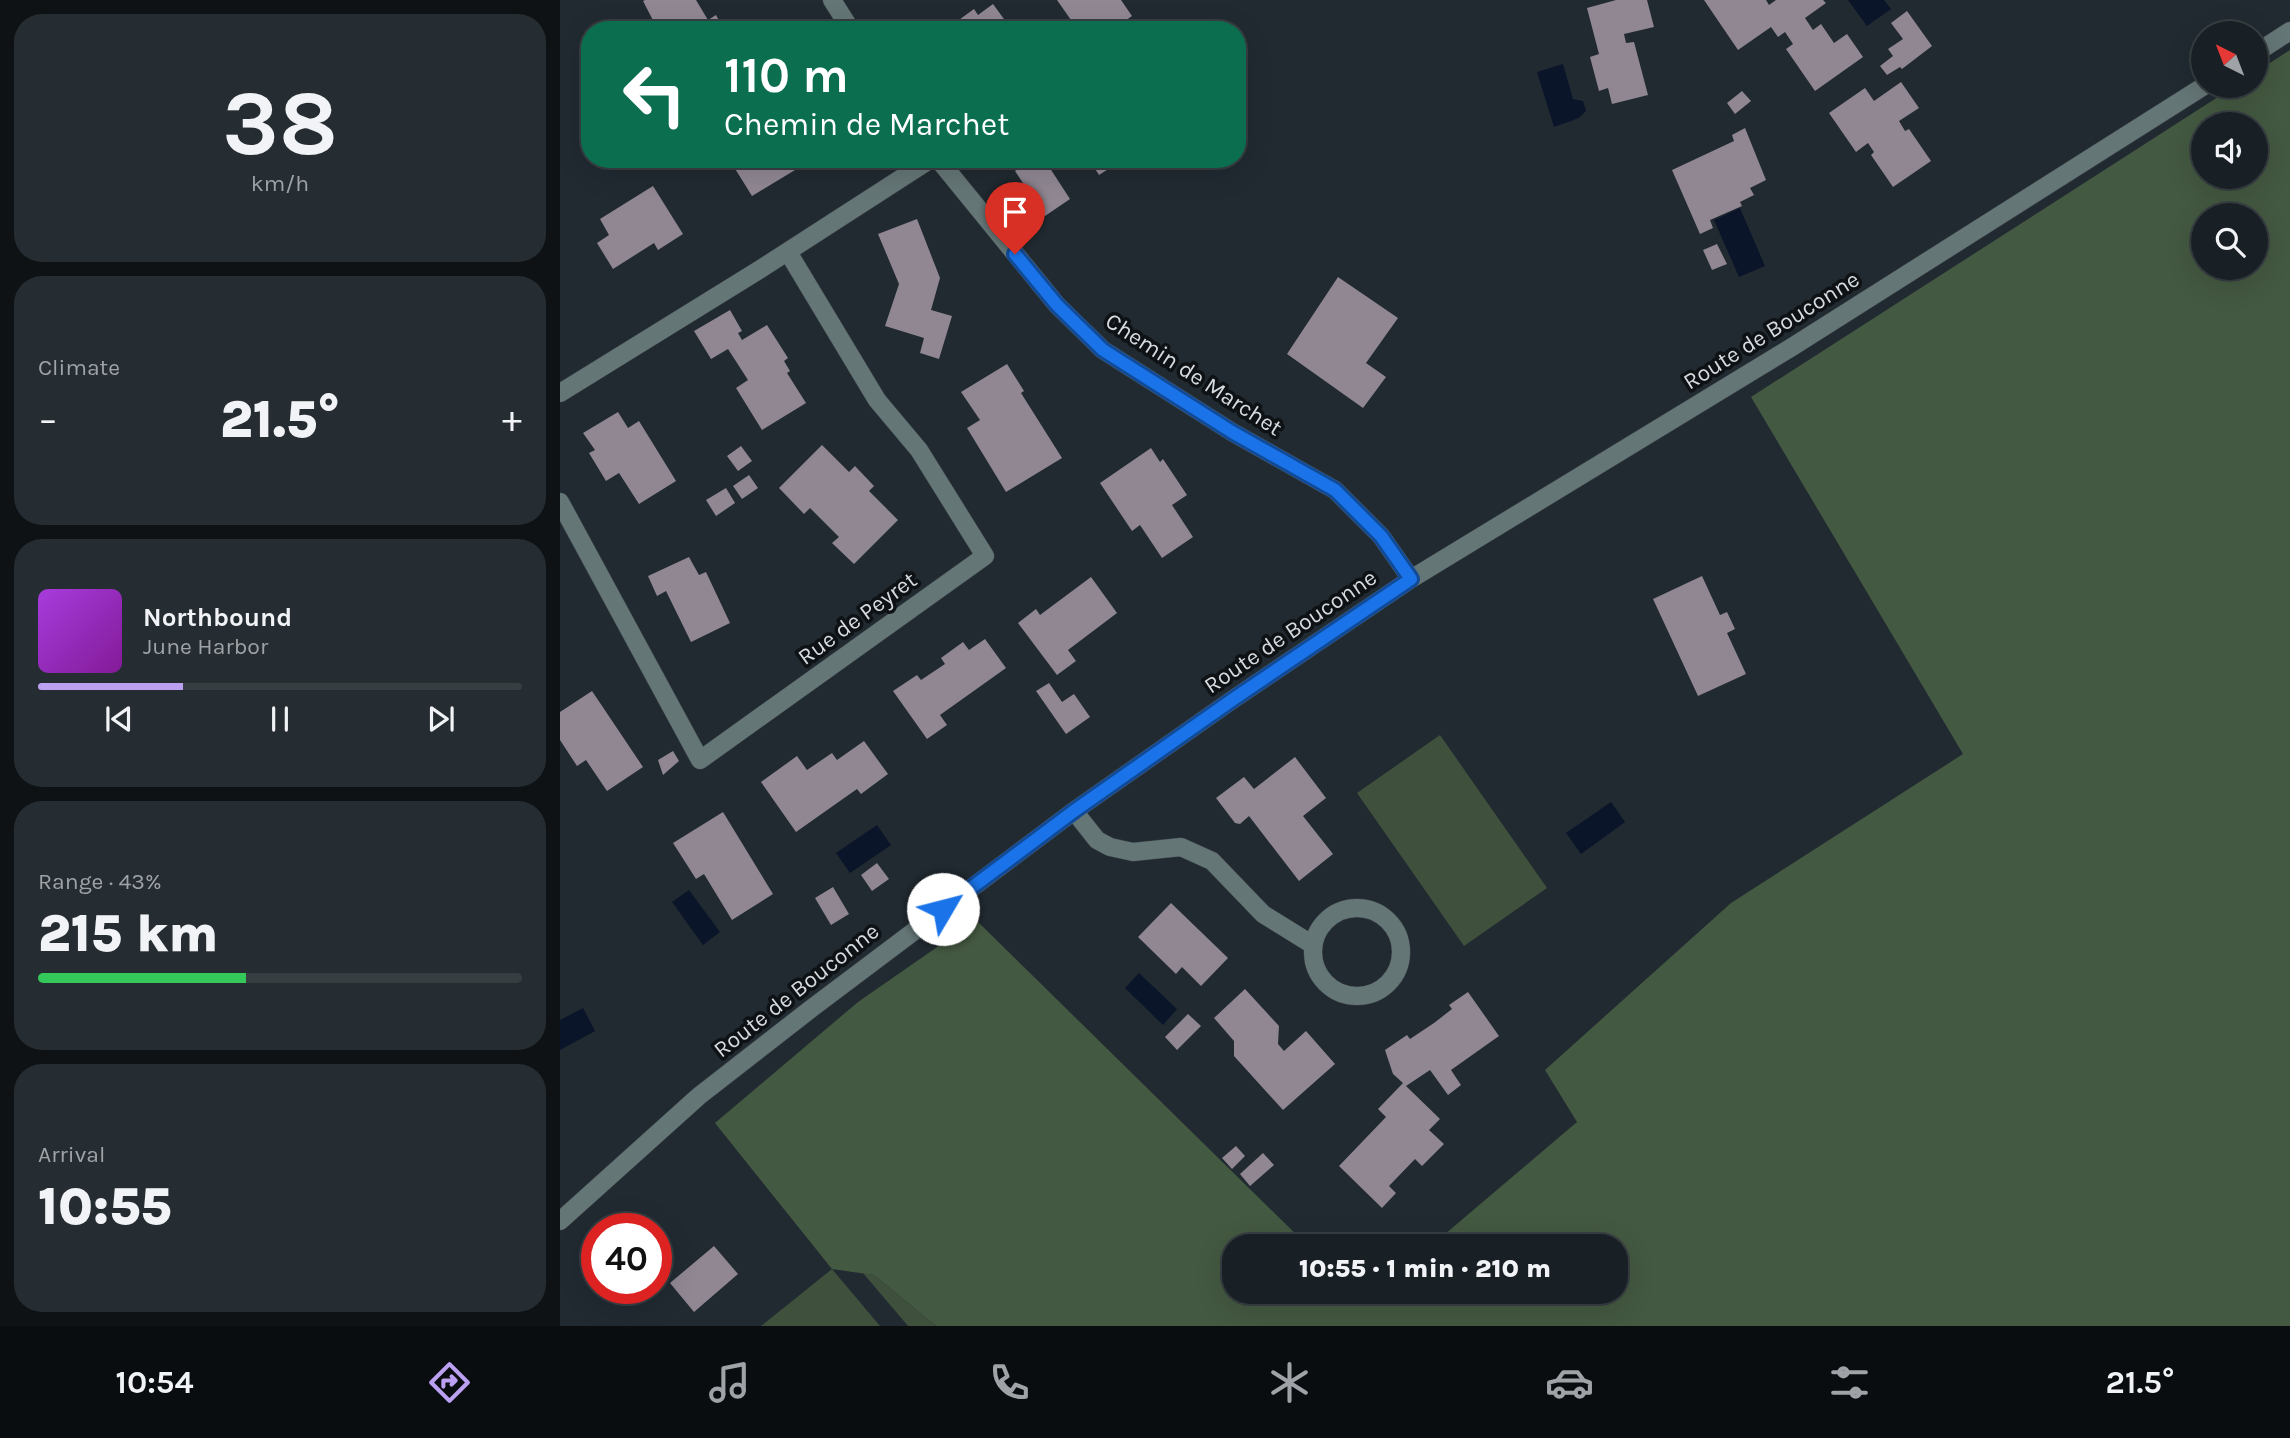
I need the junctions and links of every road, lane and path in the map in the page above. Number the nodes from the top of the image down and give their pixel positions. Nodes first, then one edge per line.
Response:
1 (832, 0) edge
2 (845, 21) edge
3 (2290, 31) edge
4 (2268, 45) edge
5 (2191, 94) edge
6 (917, 168) edge
7 (945, 168) edge
8 (788, 252) junction
9 (560, 393) edge
10 (560, 502) edge
11 (1411, 579) junction
12 (1074, 811) junction
13 (1313, 946) junction
14 (560, 1221) edge

1 - 2 street
3 - 4 street
5 - 11 street, Route de Bouconne
6 - 8 street
7 - 11 street, Chemin de Marchet
8 - 9 street
8 - 10 street, Rue de Peyret
11 - 12 street, Route de Bouconne
12 - 13 street
12 - 14 street, Route de Bouconne
13 - 13 street

